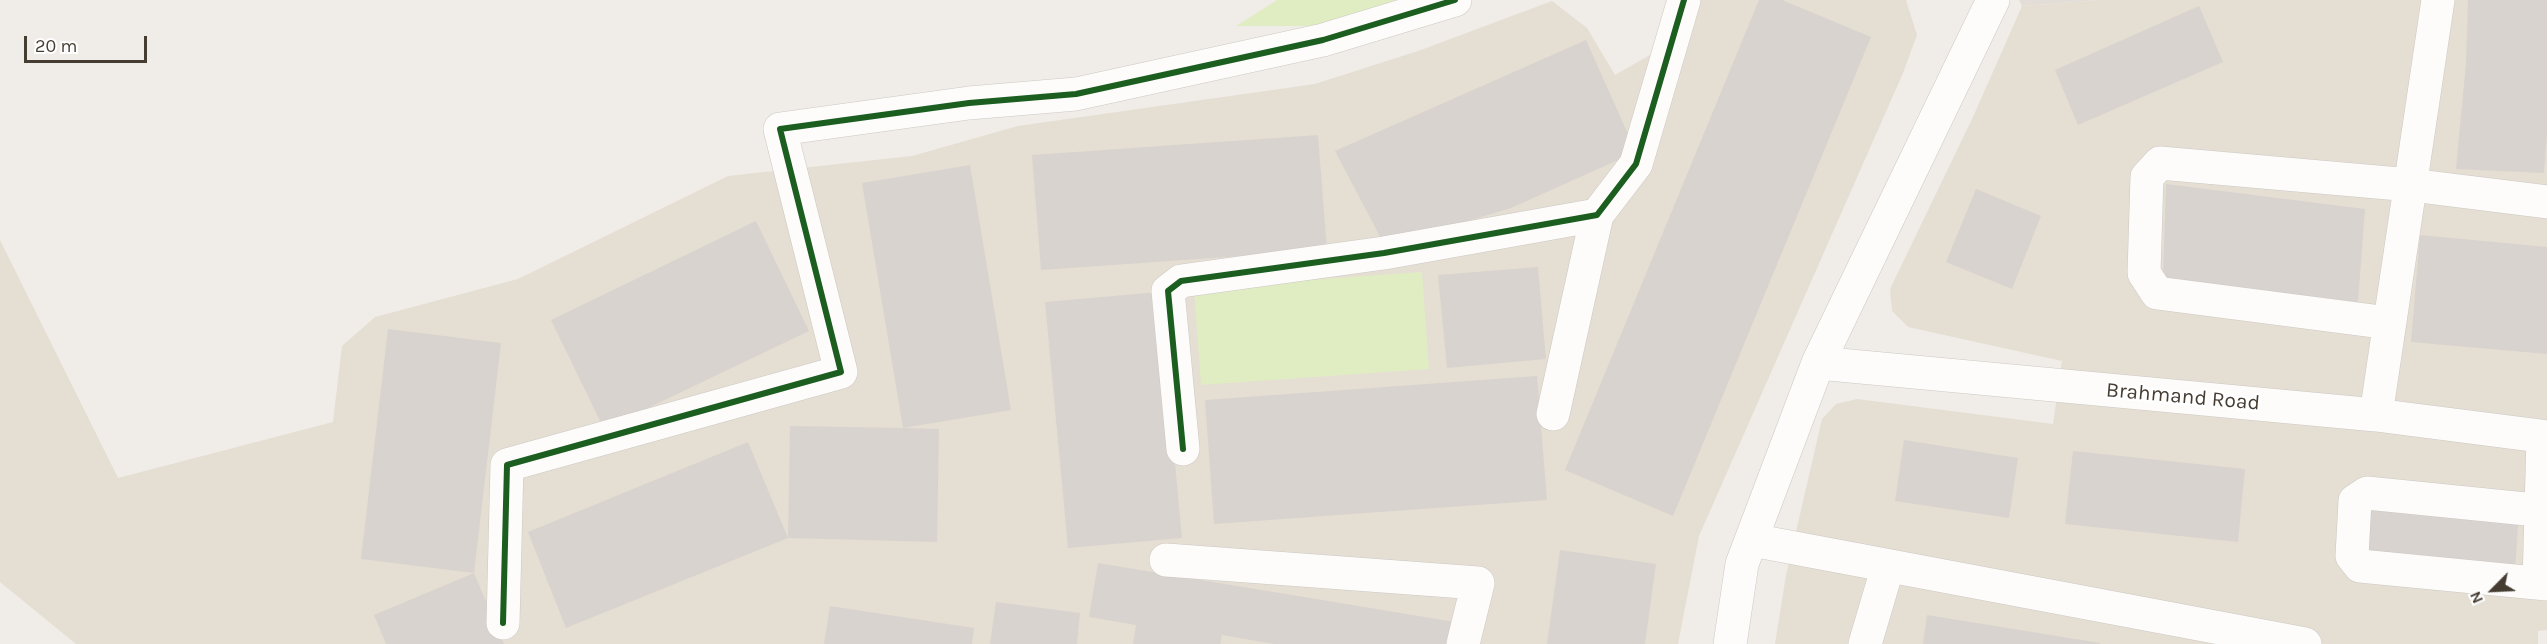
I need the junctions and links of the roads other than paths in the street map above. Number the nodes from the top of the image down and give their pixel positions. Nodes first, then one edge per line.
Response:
1 (1455, 0) edge
2 (1684, 0) edge
3 (1993, 0) edge
4 (2438, 0) edge
5 (2411, 185) junction
6 (2547, 202) edge
7 (1597, 215) junction
8 (2389, 323) junction
9 (1818, 363) junction
10 (1553, 414) dead end
11 (2376, 415) junction
12 (2545, 437) edge
13 (1183, 449) dead end
14 (2544, 510) edge
15 (1752, 540) junction
16 (1166, 560) dead end
17 (1888, 566) junction
18 (2543, 583) edge
19 (503, 623) dead end
20 (1463, 644) edge
21 (1730, 644) edge
22 (1865, 644) edge
23 (2305, 644) edge

1 - 19 street
2 - 7 street
3 - 9 street
4 - 5 street
5 - 6 street
5 - 8 street
5 - 8 street
7 - 10 street
7 - 13 street
8 - 11 street
9 - 11 street, Brahmand Road
9 - 15 street
11 - 12 street, Brahmand Road
12 - 14 street
14 - 18 street
14 - 18 street
15 - 17 street
15 - 21 street
16 - 20 street
17 - 22 street
17 - 23 street

